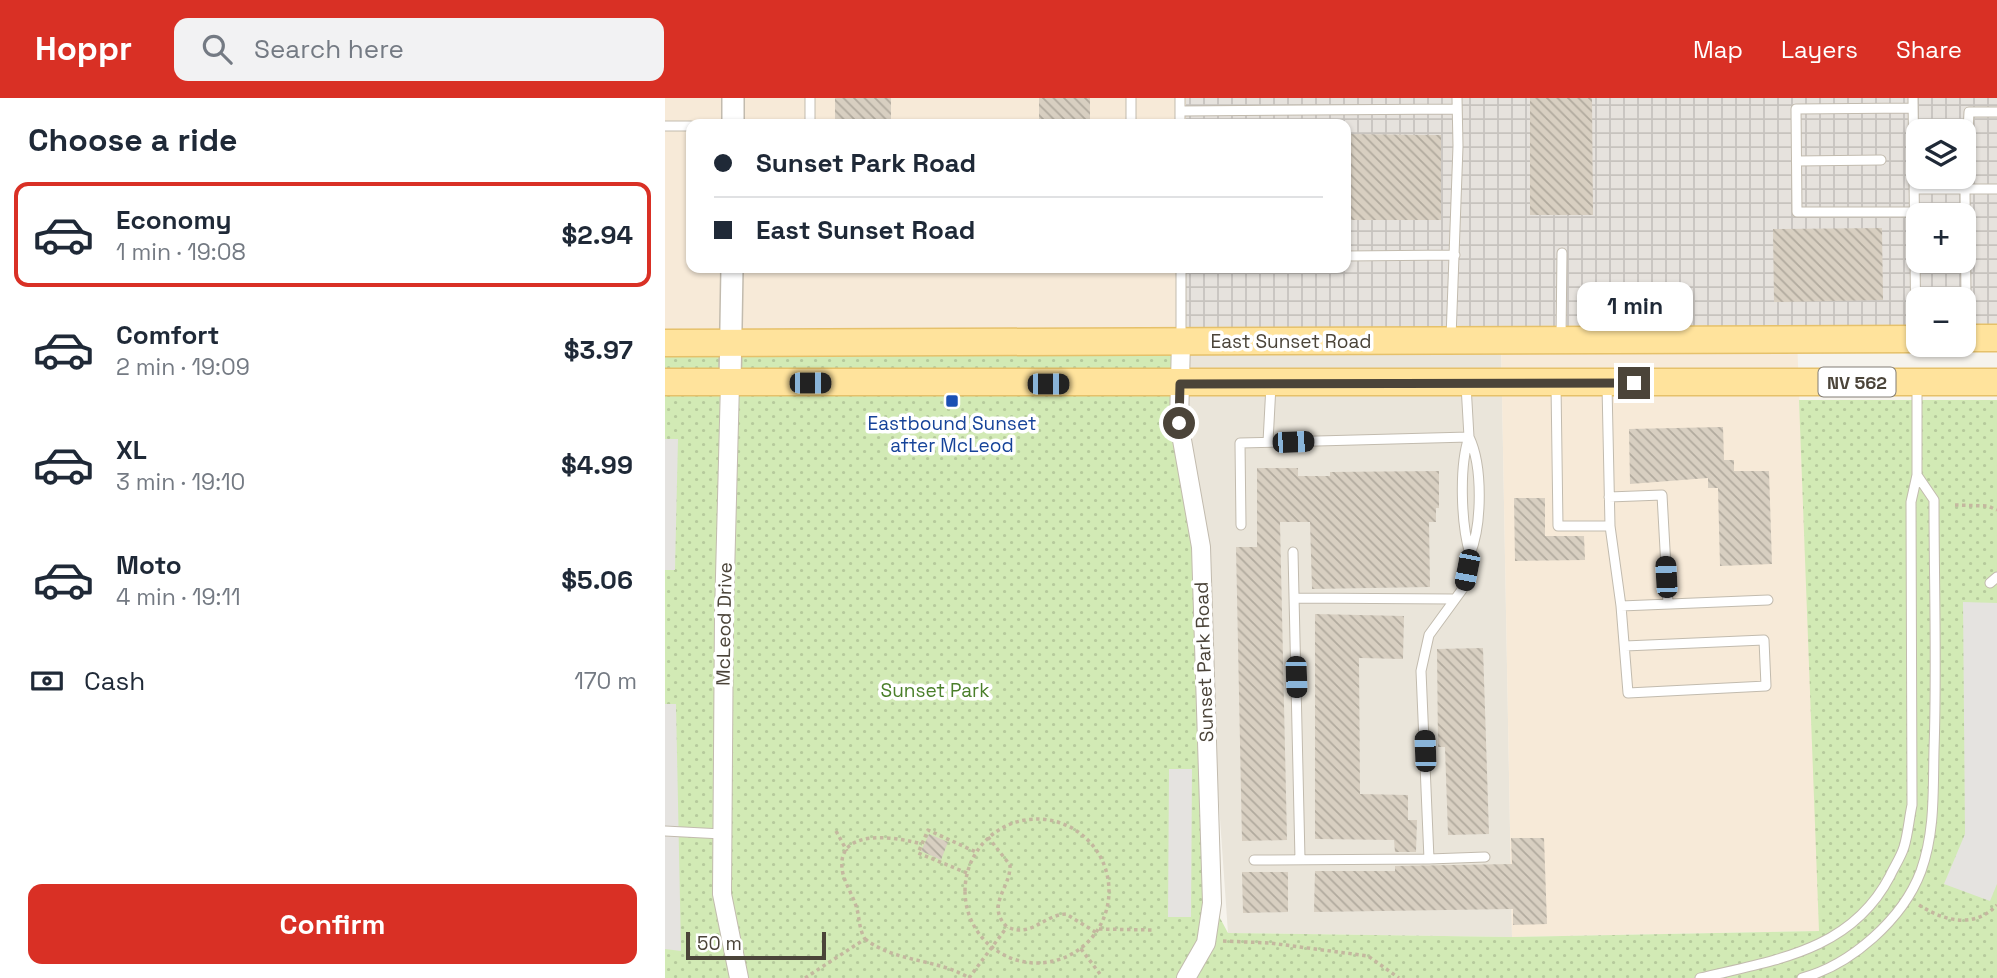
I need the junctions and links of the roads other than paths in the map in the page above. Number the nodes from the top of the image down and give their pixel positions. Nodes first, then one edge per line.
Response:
1 (733, 98) edge
2 (810, 98) edge
3 (1131, 98) edge
4 (1180, 98) edge
5 (1457, 98) edge
6 (1913, 103) edge
7 (1457, 109) junction
8 (1180, 111) junction
9 (1997, 112) edge
10 (733, 119) edge
11 (810, 119) edge
12 (1131, 119) edge
13 (1180, 119) edge
14 (1969, 119) edge
15 (665, 126) edge
16 (686, 126) edge
17 (1881, 160) dead end
18 (1797, 161) junction
19 (1915, 189) edge
20 (1965, 189) edge
21 (1976, 189) edge
22 (1997, 189) edge
23 (1915, 203) edge
24 (1906, 212) edge
25 (1562, 253) dead end
26 (1455, 255) junction
27 (1351, 256) edge
28 (732, 273) edge
29 (1181, 273) edge
30 (1966, 287) edge
31 (1976, 338) edge
32 (1997, 338) edge
33 (1906, 339) edge
34 (1451, 340) junction
35 (1561, 340) junction
36 (1181, 341) junction
37 (665, 343) edge
38 (731, 343) junction
39 (1917, 357) edge
40 (1917, 382) junction
41 (1997, 382) edge
42 (665, 383) edge
43 (730, 383) junction
44 (1466, 383) junction
45 (1555, 383) junction
46 (1607, 383) junction
47 (1180, 384) junction
48 (1271, 384) junction
49 (1469, 437) junction
50 (1268, 442) junction
51 (1917, 475) junction
52 (1464, 476) junction
53 (1477, 476) junction
54 (1609, 497) junction
55 (1465, 505) junction
56 (1477, 505) junction
57 (1241, 525) dead end
58 (1609, 526) junction
59 (1293, 552) dead end
60 (1470, 554) junction
61 (1294, 598) junction
62 (1453, 599) junction
63 (1768, 600) dead end
64 (1668, 604) junction
65 (1621, 606) junction
66 (1625, 646) junction
67 (665, 831) edge
68 (722, 834) junction
69 (1485, 857) dead end
70 (1300, 859) junction
71 (1429, 859) junction
72 (1254, 860) dead end
73 (739, 978) edge
74 (1186, 978) edge
75 (1700, 978) edge
76 (1802, 978) edge

1 - 10 street
2 - 11 lane
3 - 12 lane
4 - 8 lane
5 - 7 lane
6 - 18 lane
7 - 8 lane
7 - 26 lane
8 - 13 lane
9 - 14 lane
15 - 16 lane
17 - 18 lane
18 - 24 lane
19 - 23 lane
20 - 30 lane
21 - 22 lane
25 - 35 lane
26 - 27 lane
26 - 34 lane
28 - 38 street, McLeod Drive
29 - 36 lane
31 - 32 main road
33 - 35 main road, East Sunset Road / NV 562
34 - 35 main road, East Sunset Road / NV 562
34 - 36 main road, East Sunset Road / NV 562
36 - 38 main road, East Sunset Road / NV 562
36 - 47 street, Sunset Park Road
37 - 38 main road, East Sunset Road / NV 562
38 - 43 street, McLeod Drive
39 - 40 main road
40 - 41 main road, NV 562
40 - 46 main road, NV 562
40 - 51 lane
42 - 43 main road, NV 562
43 - 47 main road, NV 562
43 - 68 street, McLeod Drive
44 - 45 main road, NV 562
44 - 48 main road, NV 562
44 - 49 lane
45 - 46 main road, NV 562
45 - 58 lane
46 - 54 lane
47 - 48 main road, NV 562
47 - 74 street, Sunset Park Road
48 - 50 lane
49 - 50 lane
49 - 52 lane
49 - 53 lane
50 - 57 lane
51 - 75 lane
51 - 76 lane
52 - 53 lane
52 - 55 lane
53 - 56 lane
54 - 58 lane
54 - 64 lane
55 - 56 lane
55 - 60 lane
56 - 60 lane
58 - 65 lane
59 - 61 lane
60 - 62 lane
61 - 62 lane
61 - 70 lane
62 - 71 lane
63 - 64 lane
64 - 65 lane
65 - 66 lane
66 - 66 lane
67 - 68 lane
68 - 73 street, McLeod Drive
69 - 71 lane
70 - 71 lane
70 - 72 lane

